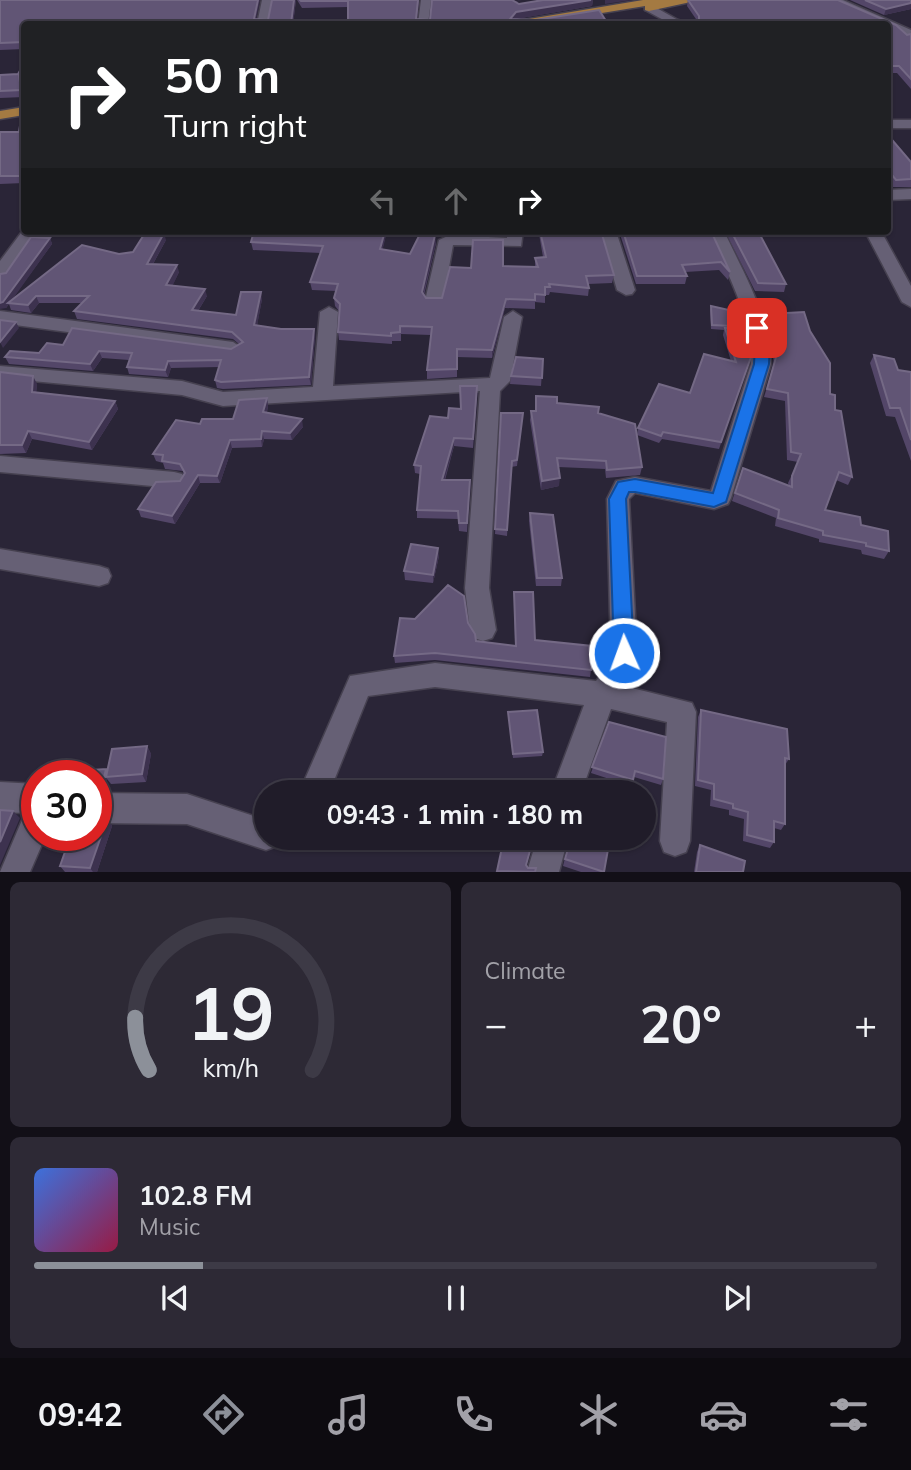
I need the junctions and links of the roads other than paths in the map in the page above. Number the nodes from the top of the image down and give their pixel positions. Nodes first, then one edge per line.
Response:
1 (267, 0) edge
2 (426, 0) edge
3 (662, 0) edge
4 (695, 0) edge
5 (834, 0) edge
6 (519, 8) edge
7 (649, 8) junction
8 (263, 21) edge
9 (423, 21) edge
10 (521, 21) edge
11 (540, 21) edge
12 (570, 21) edge
13 (672, 21) edge
14 (882, 21) edge
15 (891, 25) edge
16 (911, 34) edge
17 (21, 105) edge
18 (0, 108) edge
19 (21, 112) edge
20 (0, 115) edge
21 (891, 124) edge
22 (911, 124) edge
23 (911, 194) edge
24 (891, 195) edge
25 (28, 235) edge
26 (515, 235) edge
27 (609, 235) edge
28 (718, 235) edge
29 (876, 235) edge
30 (0, 273) edge
31 (905, 279) edge
32 (626, 290) dead end
33 (433, 301) edge
34 (911, 302) edge
35 (329, 312) dead end
36 (0, 317) edge
37 (513, 317) dead end
38 (233, 348) edge
39 (0, 372) edge
40 (490, 389) junction
41 (323, 391) junction
42 (0, 464) edge
43 (174, 480) edge
44 (0, 559) edge
45 (99, 576) dead end
46 (483, 630) dead end
47 (602, 694) junction
48 (319, 780) edge
49 (571, 780) edge
50 (0, 797) edge
51 (21, 798) edge
52 (112, 808) edge
53 (254, 831) edge
54 (675, 841) dead end
55 (549, 850) edge
56 (23, 851) edge
57 (14, 872) edge
58 (543, 872) edge

1 - 8 street
2 - 9 street
3 - 11 main road
4 - 7 main road
5 - 14 street
6 - 10 street
7 - 12 main road
7 - 13 street
15 - 16 street
17 - 18 main road
19 - 20 main road
21 - 22 street
23 - 24 street
25 - 30 street
26 - 33 street
27 - 32 street
28 - 47 street
29 - 31 street
31 - 34 street
35 - 41 street
36 - 38 street
37 - 40 street
39 - 41 street
40 - 41 street
40 - 46 street
42 - 43 street
44 - 45 street
47 - 48 street
47 - 49 street
47 - 54 street
50 - 51 street
52 - 53 street
55 - 58 street
56 - 57 street

